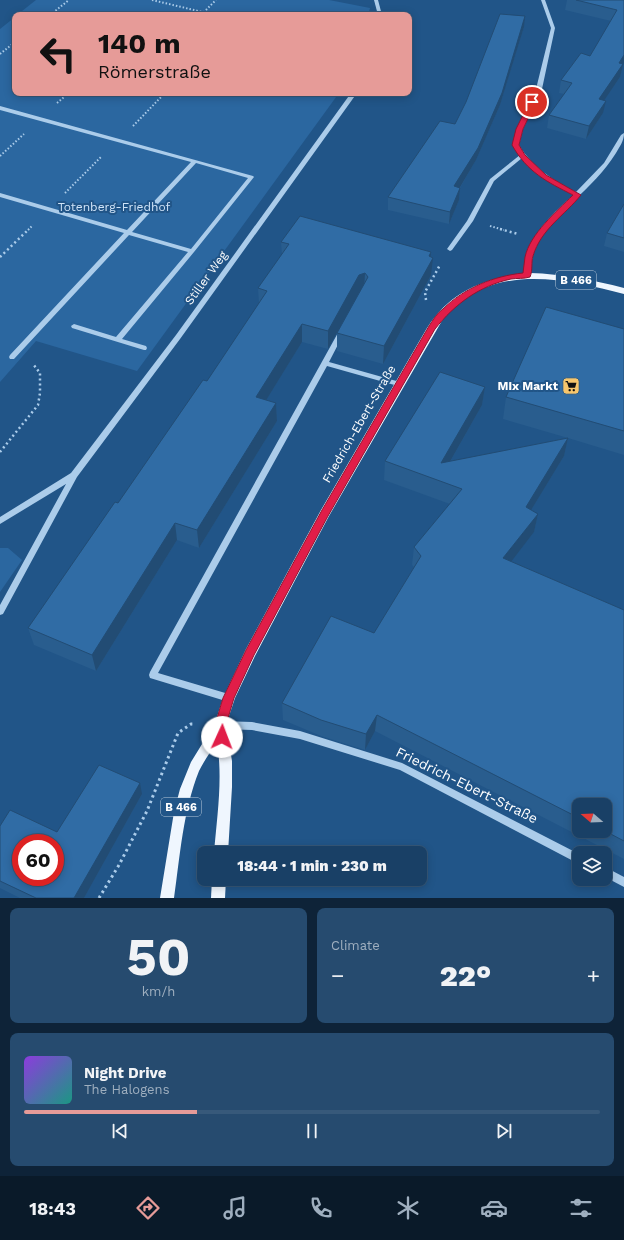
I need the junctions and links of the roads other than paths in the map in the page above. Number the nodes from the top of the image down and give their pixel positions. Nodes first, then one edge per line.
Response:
1 (376, 0) edge
2 (543, 0) edge
3 (379, 12) edge
4 (352, 96) edge
5 (0, 108) edge
6 (624, 136) edge
7 (522, 156) junction
8 (194, 162) junction
9 (0, 195) edge
10 (577, 195) junction
11 (128, 232) junction
12 (450, 249) road end
13 (192, 250) junction
14 (527, 275) junction
15 (624, 291) edge
16 (74, 326) dead end
17 (344, 329) edge
18 (117, 340) junction
19 (144, 348) dead end
20 (12, 357) road end
21 (325, 363) junction
22 (398, 384) junction
23 (74, 474) junction
24 (0, 521) edge
25 (0, 612) edge
26 (229, 698) junction
27 (220, 725) junction
28 (222, 846) edge
29 (572, 855) edge
30 (612, 876) edge
31 (624, 882) edge
32 (219, 886) edge
33 (167, 898) edge
34 (218, 898) edge

1 - 3 street
2 - 7 street
4 - 23 street, Stiller Weg
5 - 8 street
6 - 10 street
7 - 10 street
7 - 12 street
8 - 11 street
8 - 13 street
9 - 11 street
10 - 14 street
11 - 13 street
11 - 20 street
13 - 18 street
14 - 15 main road, Friedrich-Ebert-Straße / B 466
14 - 22 main road, Friedrich-Ebert-Straße / B 466
16 - 18 street
17 - 21 street
18 - 19 street
21 - 22 street
21 - 26 street
22 - 26 main road, Friedrich-Ebert-Straße / B 466
23 - 24 street, Stiller Weg
23 - 25 street, Stiller Weg
26 - 27 main road, Friedrich-Ebert-Straße / B 466
27 - 28 main road, Friedrich-Ebert-Straße / B 466
27 - 29 street, Friedrich-Ebert-Straße
27 - 33 main road, Friedrich-Ebert-Straße / B 466
30 - 31 street
32 - 34 main road

